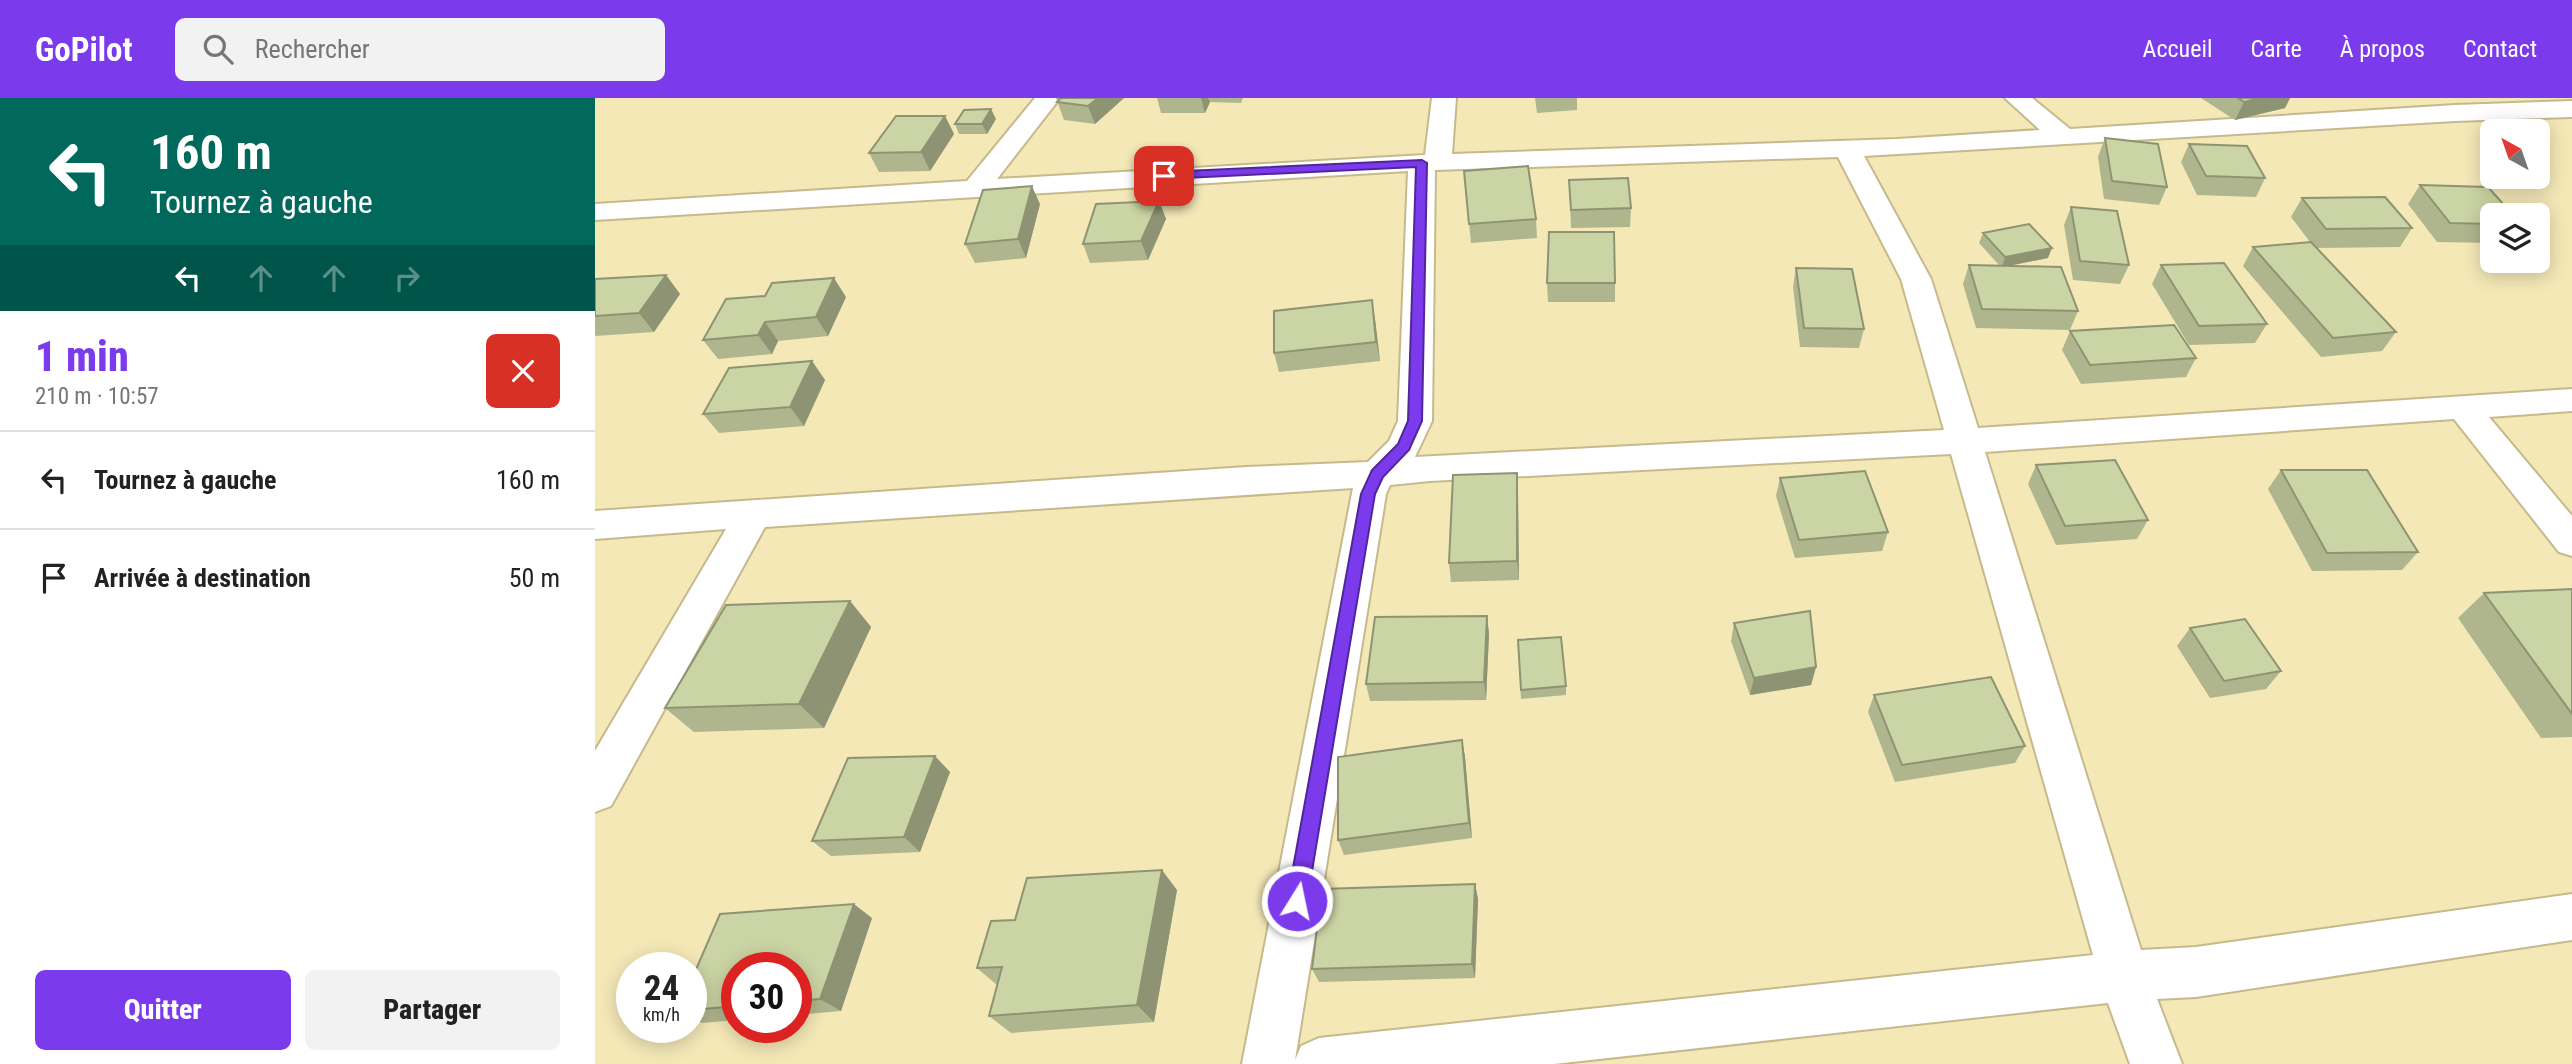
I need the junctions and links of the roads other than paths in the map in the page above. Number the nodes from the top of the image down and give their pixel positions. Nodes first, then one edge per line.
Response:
1 (1048, 98) edge
2 (1444, 98) edge
3 (2017, 98) edge
4 (2383, 98) edge
5 (2572, 109) edge
6 (2417, 116) junction
7 (2064, 137) junction
8 (1847, 149) junction
9 (1430, 163) junction
10 (977, 186) junction
11 (595, 212) edge
12 (2572, 400) edge
13 (2462, 407) junction
14 (1966, 442) junction
15 (1377, 474) junction
16 (754, 514) junction
17 (595, 525) edge
18 (2572, 541) edge
19 (595, 792) edge
20 (2572, 917) edge
21 (2125, 976) junction
22 (1268, 1064) edge
23 (1319, 1064) edge
24 (2155, 1064) edge

1 - 10 street
2 - 9 street
3 - 7 street
4 - 6 street
5 - 6 street
6 - 7 street
7 - 8 street
8 - 9 street
8 - 14 street
9 - 10 street
9 - 15 street
10 - 11 street
12 - 13 street
13 - 14 street
13 - 18 street
14 - 15 street
14 - 21 street
15 - 16 street
15 - 22 street
16 - 17 street
16 - 19 street
20 - 21 street
21 - 23 street
21 - 24 street

